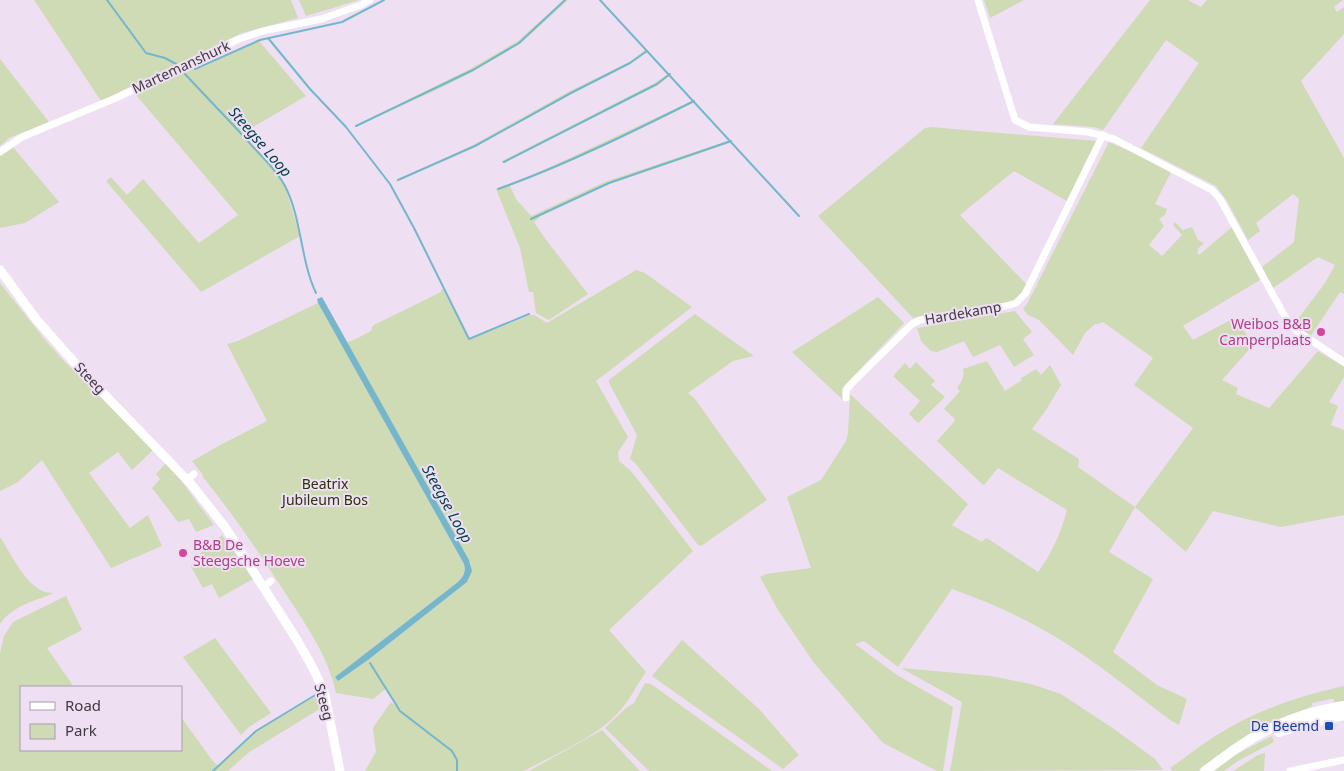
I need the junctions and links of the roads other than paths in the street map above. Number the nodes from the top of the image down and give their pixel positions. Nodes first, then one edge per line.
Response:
1 (370, 0) edge
2 (978, 0) edge
3 (1103, 135) junction
4 (0, 152) edge
5 (0, 270) edge
6 (1344, 362) edge
7 (846, 398) dead end
8 (1344, 706) edge
9 (1344, 715) edge
10 (1230, 753) junction
11 (1344, 760) edge
12 (1304, 770) edge
13 (340, 771) edge
14 (1205, 771) edge
15 (1290, 771) edge

1 - 4 street, Martemanshurk
2 - 3 street
3 - 6 street
3 - 7 street, Hardekamp
5 - 13 street, Steeg
8 - 10 main road
9 - 10 main road
10 - 14 main road
11 - 12 street
12 - 15 street

